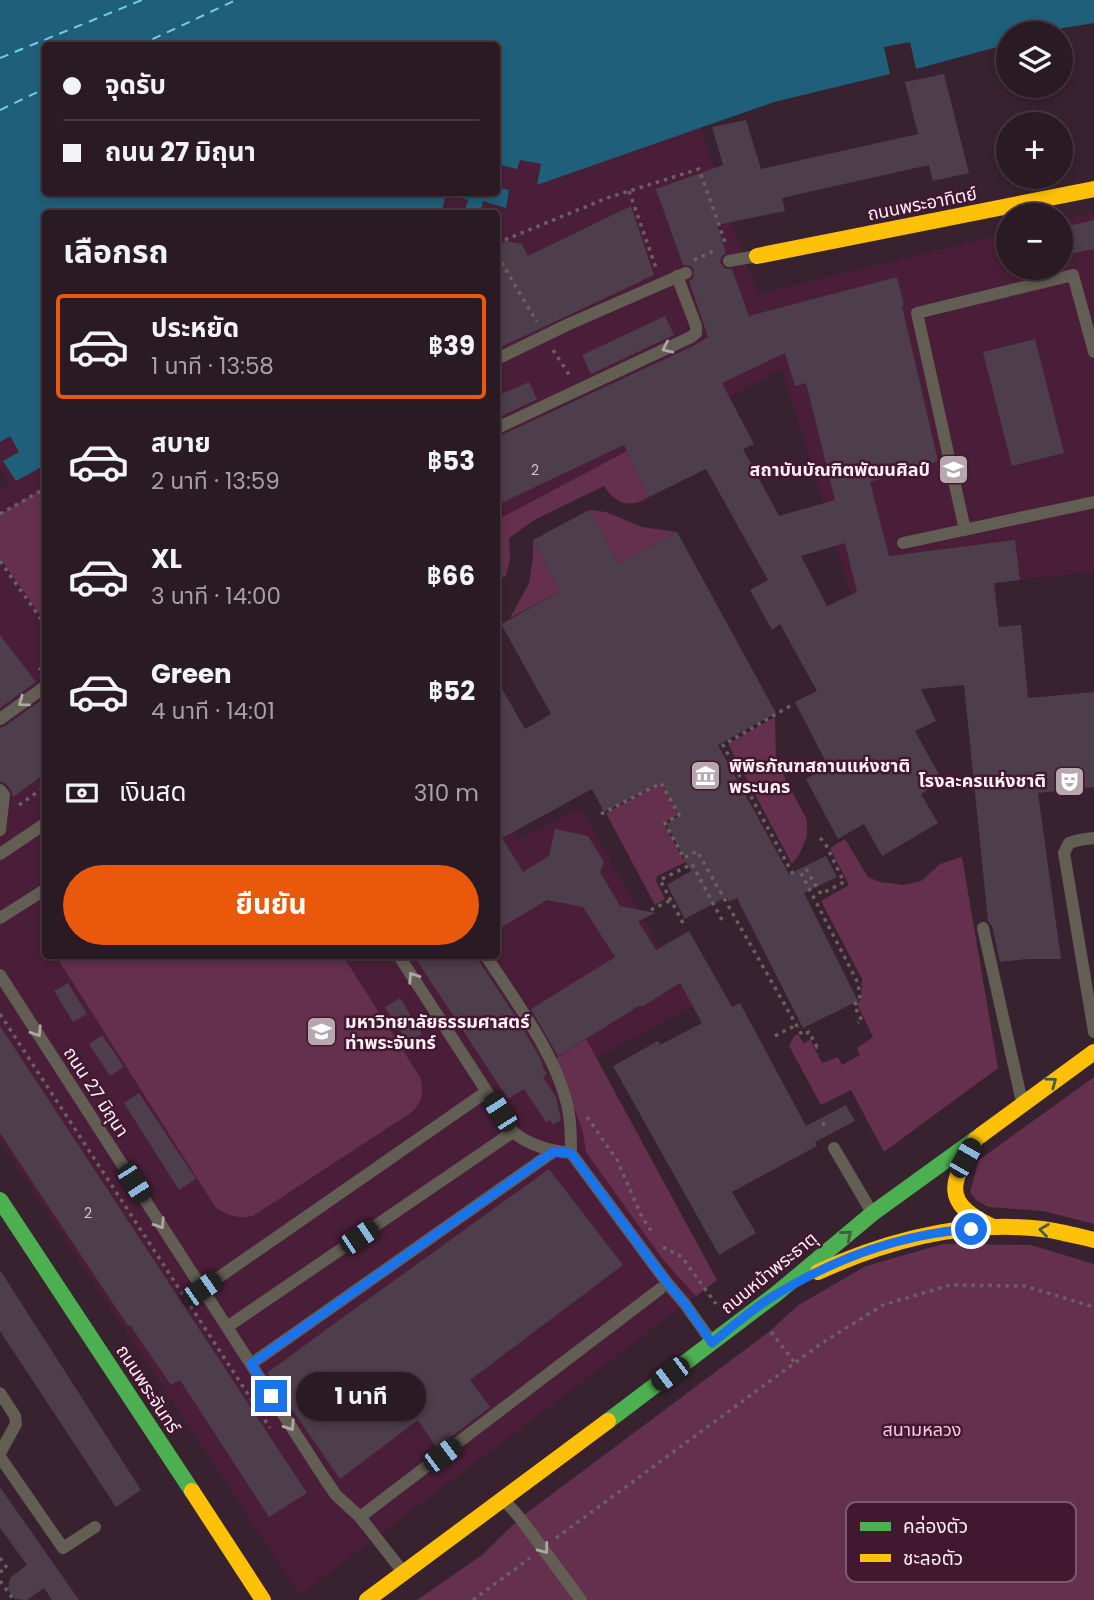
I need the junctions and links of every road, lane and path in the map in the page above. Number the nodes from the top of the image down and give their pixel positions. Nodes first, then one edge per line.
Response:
1 (1094, 189) edge
2 (629, 191) junction
3 (500, 242) edge
4 (757, 256) joint
5 (500, 260) edge
6 (693, 260) dead end
7 (729, 261) dead end
8 (659, 276) dead end
9 (542, 331) dead end
10 (548, 341) dead end
11 (1094, 352) edge
12 (500, 358) edge
13 (577, 390) junction
14 (500, 427) edge
15 (42, 490) edge
16 (1094, 502) edge
17 (0, 514) edge
18 (965, 530) junction
19 (903, 543) dead end
20 (0, 561) edge
21 (42, 620) edge
22 (42, 689) edge
23 (790, 706) dead end
24 (0, 719) edge
25 (42, 789) edge
26 (0, 790) edge
27 (2, 808) junction
28 (601, 814) dead end
29 (42, 826) edge
30 (0, 830) edge
31 (818, 835) dead end
32 (1094, 838) edge
33 (0, 854) edge
34 (806, 869) dead end
35 (801, 873) dead end
36 (712, 877) junction
37 (794, 878) dead end
38 (702, 883) junction
39 (42, 892) edge
40 (821, 894) junction
41 (814, 898) junction
42 (671, 900) junction
43 (651, 910) dead end
44 (0, 918) edge
45 (722, 920) dead end
46 (682, 923) dead end
47 (983, 928) dead end
48 (401, 959) edge
49 (488, 959) edge
50 (0, 975) edge
51 (859, 1023) dead end
52 (796, 1025) junction
53 (1094, 1032) edge
54 (775, 1036) dead end
55 (821, 1045) dead end
56 (1094, 1052) edge
57 (486, 1092) junction
58 (1022, 1103) junction
59 (585, 1115) dead end
60 (830, 1121) dead end
61 (822, 1125) dead end
62 (513, 1132) junction
63 (977, 1137) junction
64 (834, 1148) dead end
65 (553, 1152) junction
66 (571, 1153) junction
67 (0, 1200) edge
68 (873, 1213) junction
69 (993, 1227) junction
70 (656, 1237) dead end
71 (1094, 1240) edge
72 (663, 1247) dead end
73 (202, 1289) junction
74 (660, 1289) dead end
75 (776, 1294) junction
76 (716, 1304) dead end
77 (1094, 1307) edge
78 (227, 1327) junction
79 (770, 1331) dead end
80 (712, 1343) junction
81 (795, 1363) junction
82 (251, 1364) junction
83 (0, 1393) edge
84 (0, 1455) edge
85 (504, 1499) junction
86 (360, 1517) junction
87 (95, 1527) dead end
88 (543, 1548) junction
89 (0, 1558) edge
90 (403, 1572) junction
91 (0, 1573) edge
92 (0, 1581) edge
93 (13, 1600) edge
94 (263, 1600) edge
95 (367, 1600) edge
96 (473, 1600) edge
97 (581, 1600) edge

1 - 4 street, ถนนพระอาทิตย์
2 - 3 path
2 - 6 path
2 - 8 path
4 - 7 lane
5 - 9 path
10 - 13 path
11 - 18 lane
12 -> 13 lane
13 - 14 lane
15 - 17 path
16 - 18 lane
18 - 19 lane
20 - 21 path
22 -> 24 lane
23 - 37 path
25 - 27 path
26 - 27 lane
27 - 30 lane
28 - 36 path
29 - 33 lane
31 - 40 path
32 - 53 lane
34 - 40 path
35 - 41 path
36 - 38 path
36 - 52 path
38 - 42 path
38 - 45 path
39 - 44 lane
40 - 41 path
41 - 51 path
42 - 43 path
42 - 46 path
47 - 58 lane
57 -> 48 lane
49 - 66 lane
50 -> 73 lane, ถนน 27 มิถุนา
52 - 54 path
52 - 55 path
58 -> 56 street, ถนนหน้าพระธาตุ
57 - 62 lane
57 - 73 lane
58 - 63 street, ถนนหน้าพระธาตุ
59 - 70 path
60 - 61 path
62 - 65 lane
62 - 78 lane
63 - 68 street, ถนนหน้าพระธาตุ
63 - 69 street
64 - 68 lane
65 - 66 lane
65 - 82 lane
66 - 80 lane
67 - 94 street, ถนนพระจันทร์
75 -> 68 street, ถนนหน้าพระธาตุ
71 -> 69 street
69 - 75 street
72 - 76 path
73 - 78 lane, ถนน 27 มิถุนา
74 - 86 lane
75 - 80 street, ถนนหน้าพระธาตุ
77 - 81 path
78 - 82 lane, ถนน 27 มิถุนา
79 - 81 path
80 - 85 street, ถนนหน้าพระธาตุ
81 - 88 path
82 -> 86 lane, ถนน 27 มิถุนา
83 - 84 lane
84 - 87 lane
85 - 88 lane
85 - 90 street, ถนนหน้าพระธาตุ
86 - 90 lane, ถนน 27 มิถุนา
88 - 96 path
88 -> 97 lane
89 - 91 path
90 - 95 street, ถนนหน้าพระธาตุ
92 - 93 path

